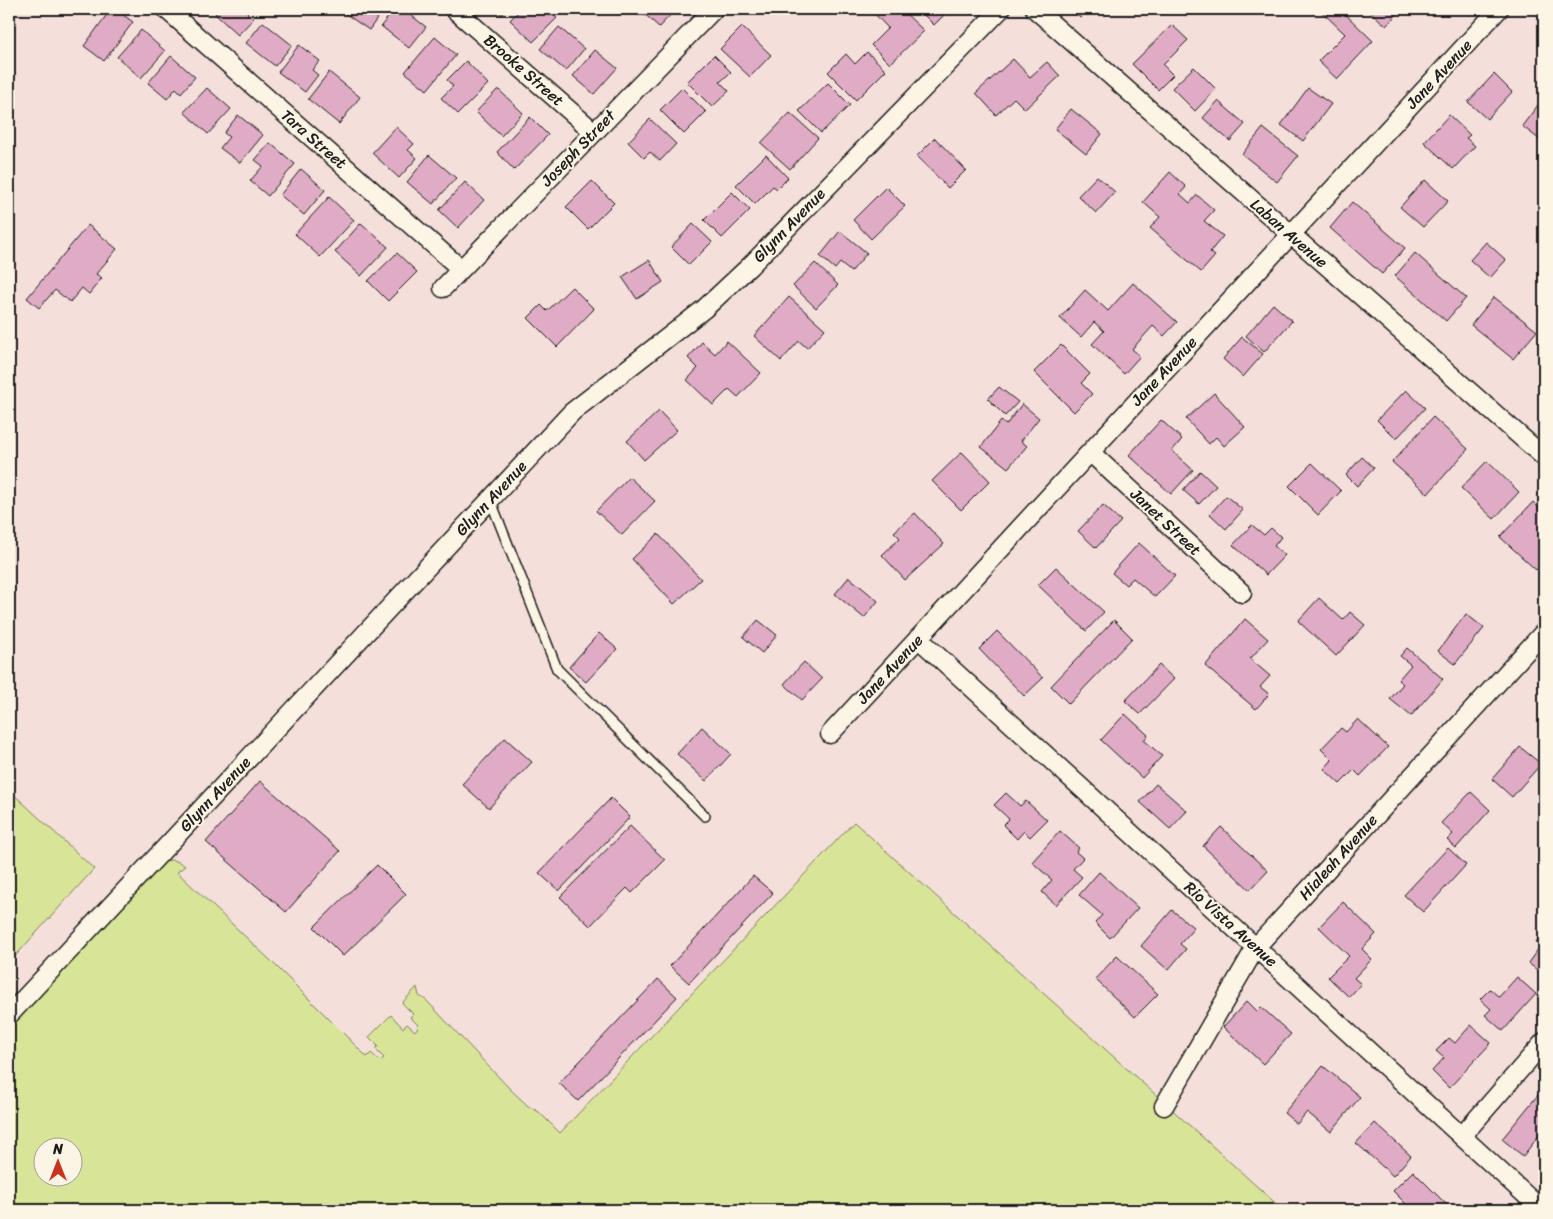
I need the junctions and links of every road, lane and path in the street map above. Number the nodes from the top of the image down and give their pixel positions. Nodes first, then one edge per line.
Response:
1 (166, 9) edge
2 (454, 9) edge
3 (714, 9) edge
4 (1000, 9) edge
5 (1035, 9) edge
6 (1499, 9) edge
7 (594, 132) junction
8 (1291, 234) junction
9 (461, 269) junction
10 (443, 288) dead end
11 (1090, 452) junction
12 (1544, 457) edge
13 (490, 499) junction
14 (1242, 592) dead end
15 (1544, 632) edge
16 (918, 638) junction
17 (830, 734) dead end
18 (705, 816) dead end
19 (1256, 947) junction
20 (9, 1015) edge
21 (1544, 1042) edge
22 (1164, 1106) dead end
23 (1462, 1136) junction
24 (1542, 1210) edge

1 - 9 street, Tara Street
2 - 7 street, Brooke Street
3 - 7 street, Joseph Street
4 - 13 street, Glynn Avenue
5 - 8 street, Laban Avenue
6 - 8 street, Jane Avenue
7 - 9 street, Joseph Street
8 - 11 street, Jane Avenue
8 - 12 street, Laban Avenue
9 - 10 street, Joseph Street
11 - 14 street, Janet Street
11 - 16 street, Jane Avenue
13 - 18 lane
13 - 20 street, Glynn Avenue
15 - 19 street, Hialeah Avenue
16 - 17 street, Jane Avenue
16 - 19 street, Rio Vista Avenue
19 - 22 street, Hialeah Avenue
19 - 23 street, Rio Vista Avenue
21 - 23 street
23 - 24 street, Rio Vista Avenue

